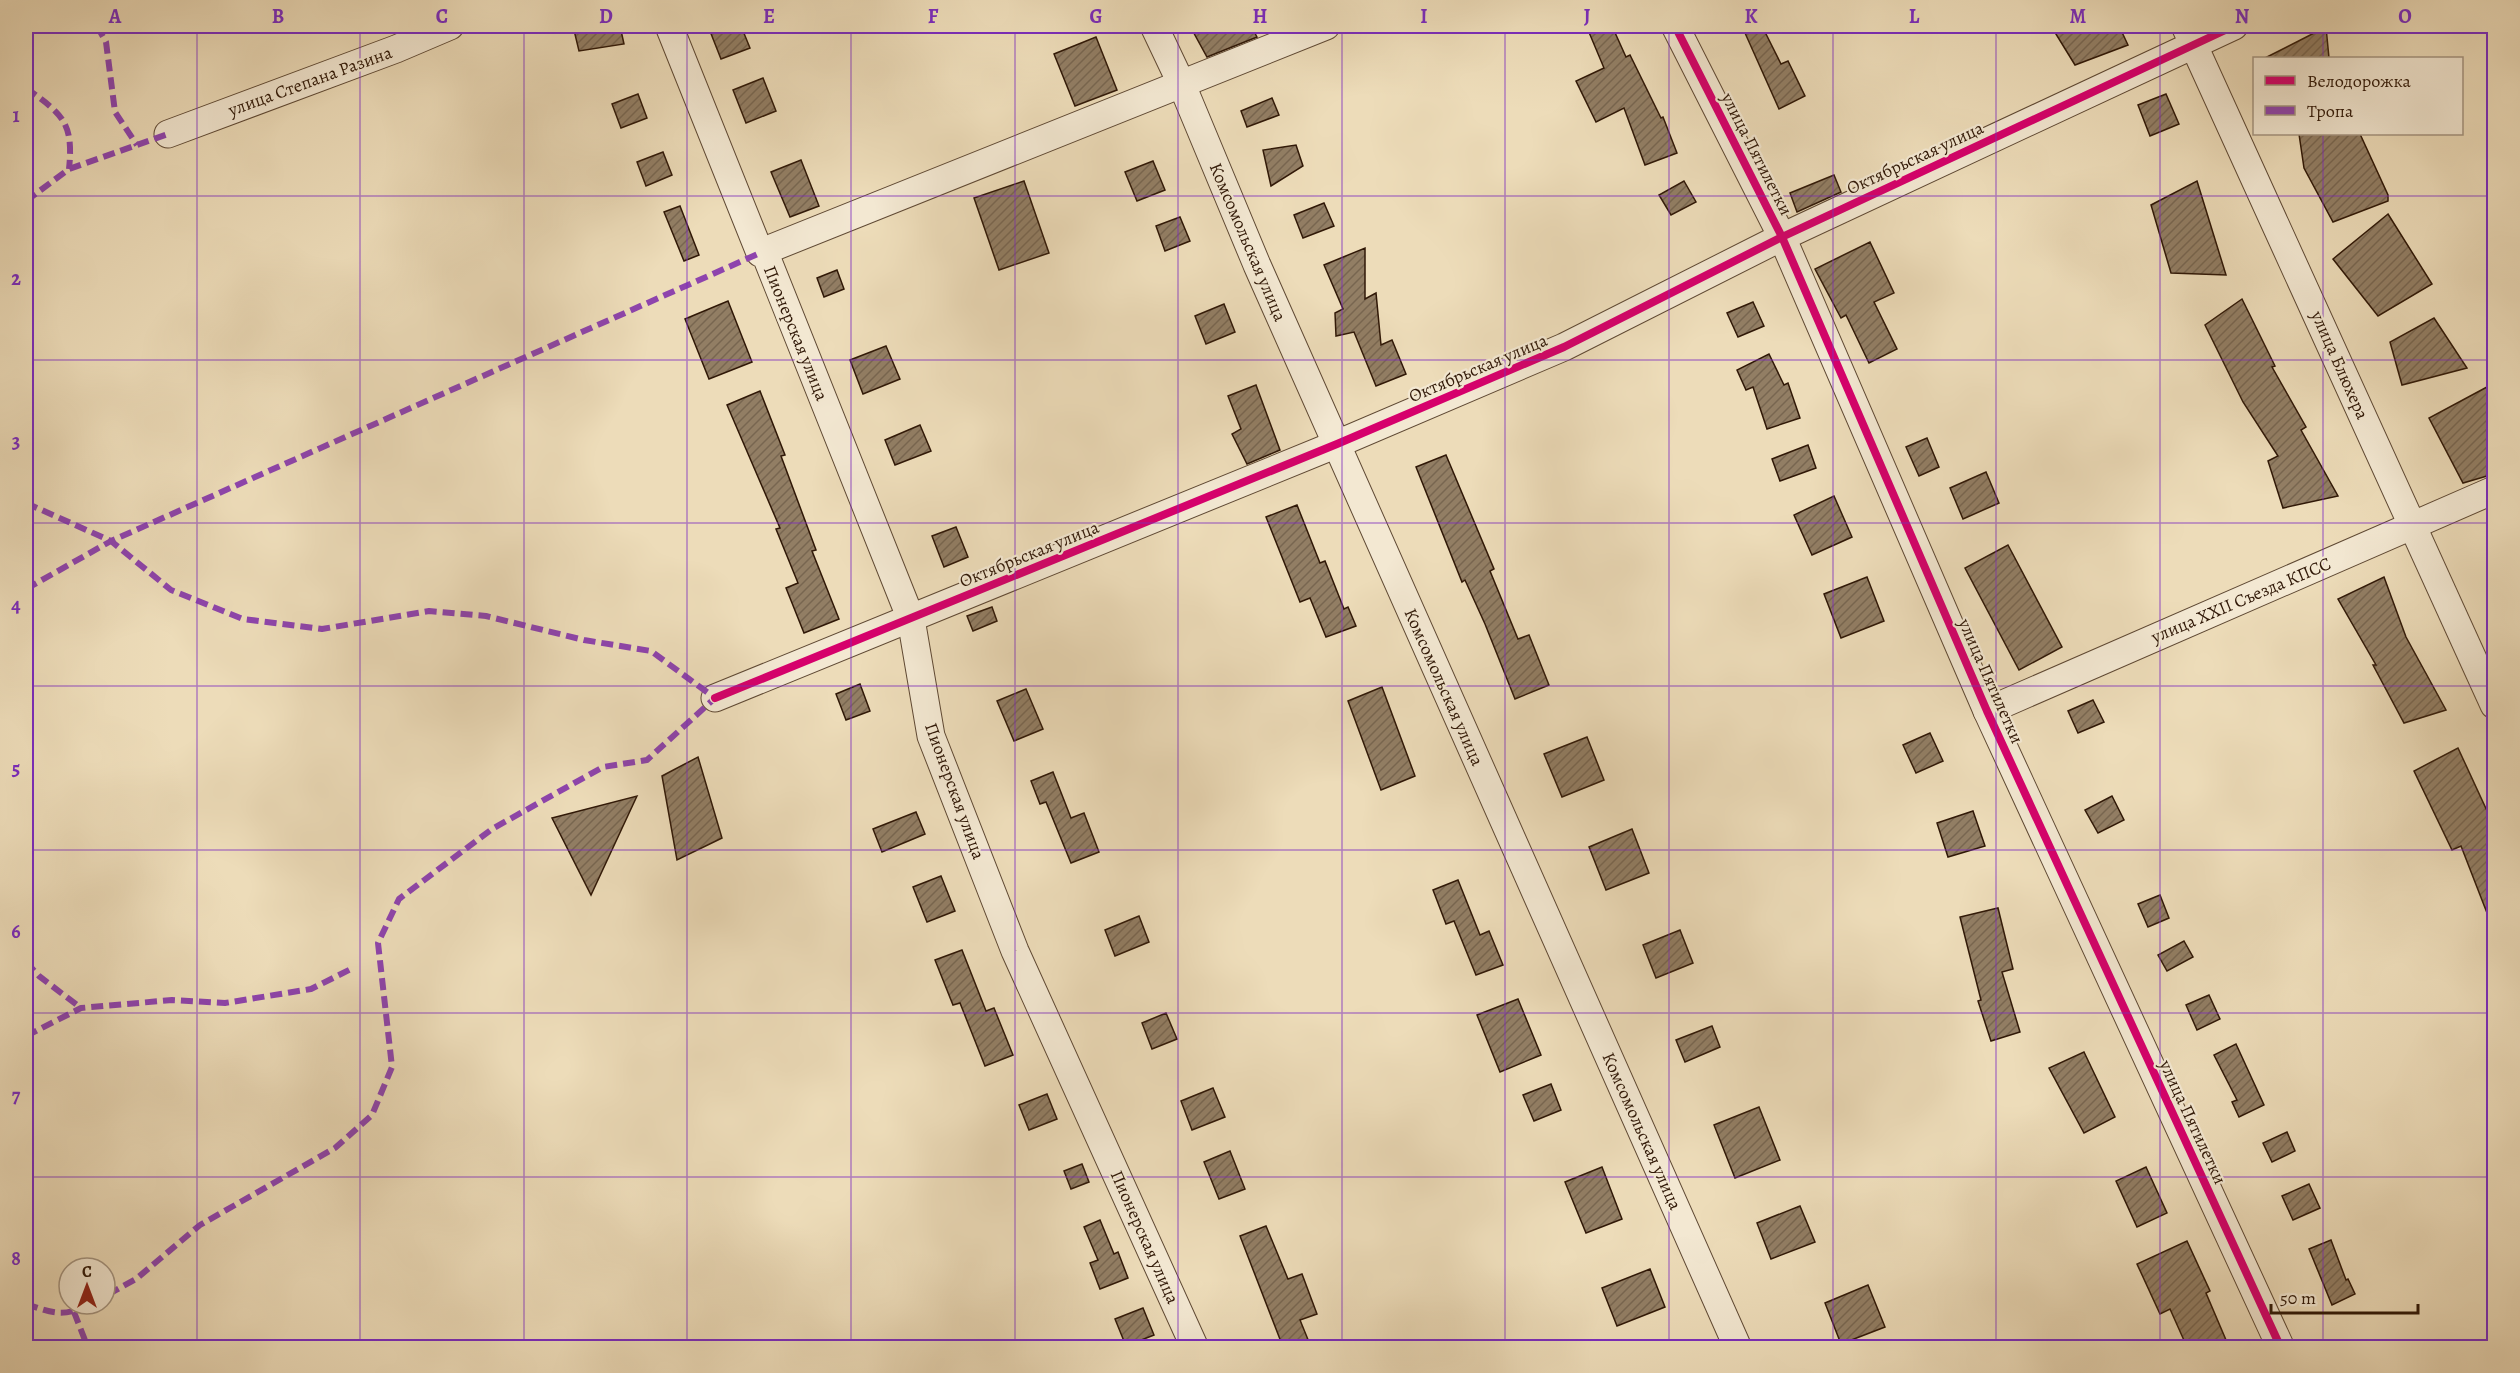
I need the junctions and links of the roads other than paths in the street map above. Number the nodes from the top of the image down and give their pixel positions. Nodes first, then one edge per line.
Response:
1 (450, 26) edge
2 (669, 26) edge
3 (1154, 26) edge
4 (1326, 26) edge
5 (1675, 26) edge
6 (2234, 26) edge
7 (2189, 35) edge
8 (1182, 85) junction
9 (168, 134) dead end
10 (1782, 237) junction
11 (764, 251) junction
12 (1337, 444) junction
13 (2494, 490) edge
14 (2413, 525) junction
15 (911, 619) junction
16 (715, 698) dead end
17 (2494, 705) edge
18 (1987, 711) junction
19 (1195, 1347) edge
20 (1738, 1347) edge
21 (2281, 1347) edge

1 - 9 street, улица Степана Разина
2 - 11 street, Пионерская улица
3 - 8 street, Комсомольская улица
4 - 8 street
5 - 10 street, улица Пятилетки
6 - 7 street, Октябрьская улица
7 - 10 street, Октябрьская улица
7 - 14 street, улица Блюхера
8 - 11 street
8 - 12 street, Комсомольская улица
10 - 12 street, Октябрьская улица
10 - 18 street, улица Пятилетки
11 - 15 street, Пионерская улица
12 - 15 street, Октябрьская улица
12 - 20 street, Комсомольская улица
13 - 14 street, улица XXII Съезда КПСС
14 - 17 street, улица Блюхера
14 - 18 street, улица XXII Съезда КПСС
15 - 16 street, Октябрьская улица
15 - 19 street, Пионерская улица
18 - 21 street, улица Пятилетки

